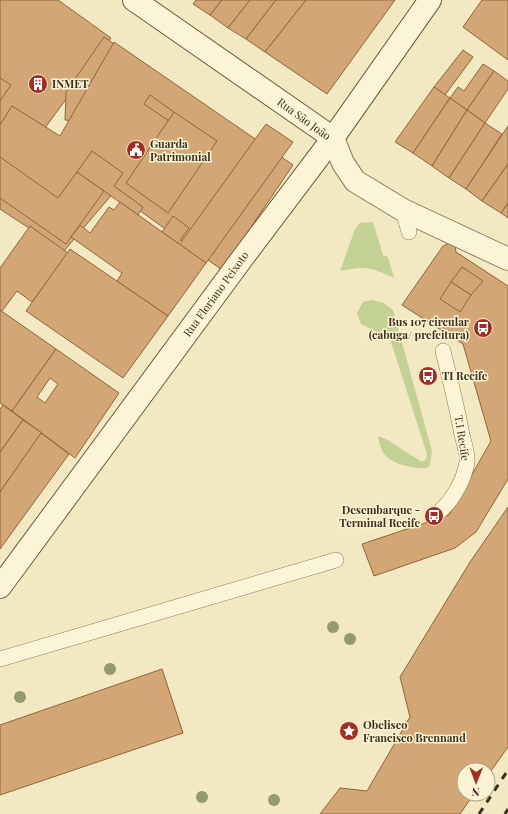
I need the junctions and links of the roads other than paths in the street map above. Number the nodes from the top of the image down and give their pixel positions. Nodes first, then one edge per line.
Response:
1 (134, 0) edge
2 (430, 0) edge
3 (333, 138) junction
4 (403, 210) junction
5 (409, 232) dead end
6 (508, 259) edge
7 (443, 351) dead end
8 (434, 516) dead end
9 (336, 560) dead end
10 (0, 587) edge
11 (0, 659) edge

1 - 3 main road, Rua São João
2 - 3 main road, Rua Floriano Peixoto
3 - 4 main road, Rua São João
3 - 10 main road, Rua Floriano Peixoto
4 - 5 lane
4 - 6 main road, Rua São João
7 - 8 lane, T.I Recife
9 - 11 lane

